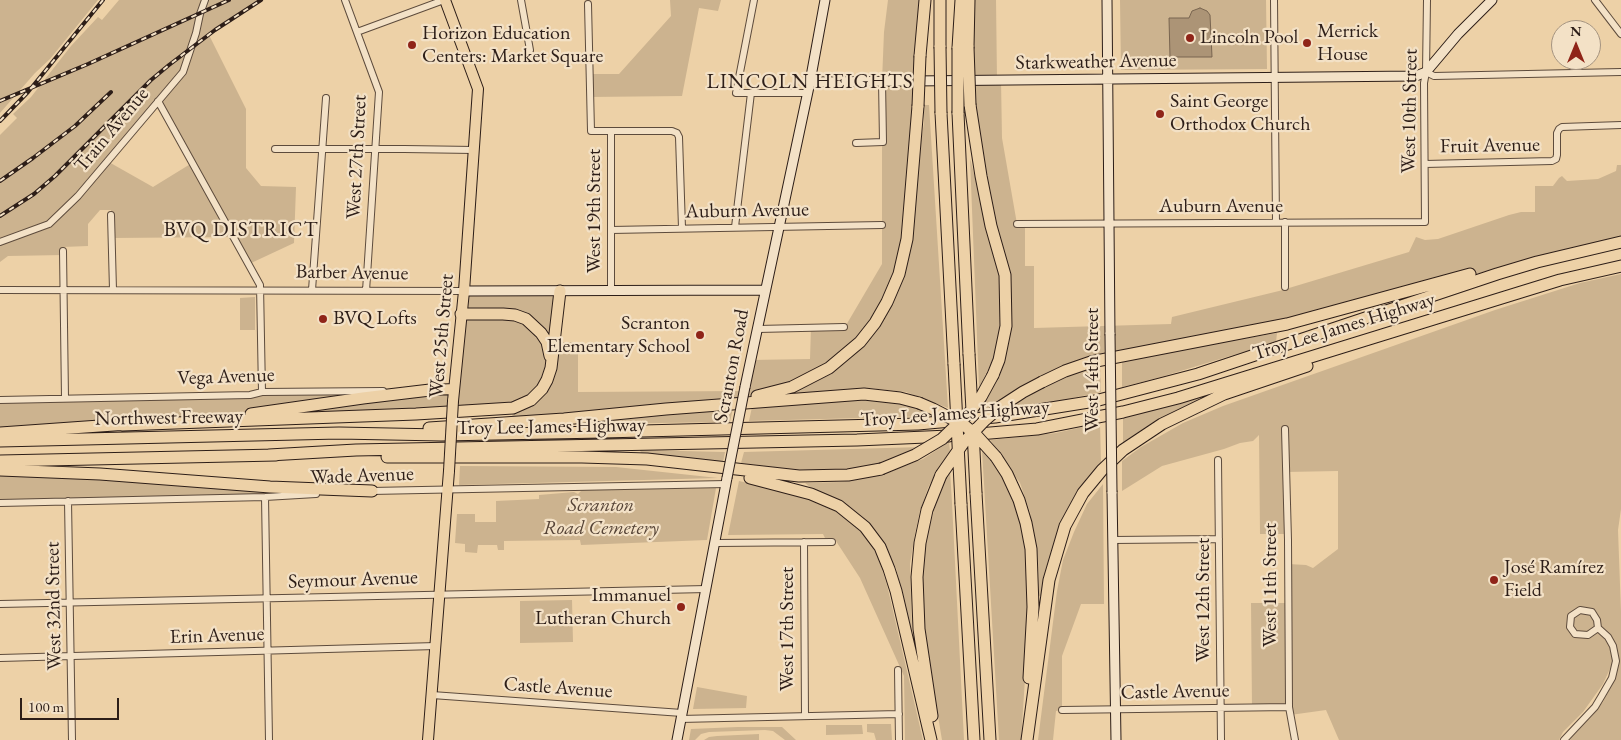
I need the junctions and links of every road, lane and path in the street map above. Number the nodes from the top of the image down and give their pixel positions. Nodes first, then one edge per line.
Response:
1 (205, 0) edge
2 (344, 0) edge
3 (444, 0) edge
4 (521, 0) edge
5 (754, 0) edge
6 (825, 0) edge
7 (925, 0) edge
8 (940, 0) edge
9 (961, 0) edge
10 (969, 0) edge
11 (1107, 0) edge
12 (1274, 0) edge
13 (1426, 0) edge
14 (1492, 0) edge
15 (1595, 0) edge
16 (588, 4) dead end
17 (357, 32) junction
18 (1621, 34) edge
19 (963, 47) junction
20 (530, 50) dead end
21 (1426, 72) junction
22 (1621, 72) edge
23 (1275, 76) junction
24 (1108, 79) junction
25 (882, 81) junction
26 (810, 82) junction
27 (751, 93) junction
28 (807, 93) junction
29 (326, 98) dead end
30 (158, 101) junction
31 (1621, 125) edge
32 (611, 131) junction
33 (856, 142) dead end
34 (274, 149) dead end
35 (322, 149) junction
36 (375, 149) junction
37 (474, 150) junction
38 (1425, 164) junction
39 (111, 215) dead end
40 (1276, 222) junction
41 (1285, 222) junction
42 (1425, 222) joint
43 (1110, 223) junction
44 (1017, 224) dead end
45 (882, 225) dead end
46 (778, 226) junction
47 (735, 227) junction
48 (682, 228) junction
49 (611, 230) junction
50 (0, 242) edge
51 (1621, 242) edge
52 (63, 251) dead end
53 (1577, 253) junction
54 (1621, 266) edge
55 (1560, 280) junction
56 (1285, 287) dead end
57 (64, 289) junction
58 (0, 290) edge
59 (112, 290) junction
60 (260, 290) junction
61 (312, 290) junction
62 (366, 290) junction
63 (611, 290) junction
64 (765, 290) junction
65 (464, 291) junction
66 (560, 291) junction
67 (461, 314) junction
68 (844, 327) dead end
69 (758, 329) junction
70 (551, 368) junction
71 (454, 389) junction
72 (430, 390) junction
73 (262, 392) junction
74 (65, 398) junction
75 (0, 400) edge
76 (666, 409) junction
77 (122, 425) junction
78 (1285, 429) dead end
79 (0, 433) edge
80 (340, 433) junction
81 (0, 441) edge
82 (269, 455) junction
83 (530, 456) junction
84 (1218, 460) dead end
85 (0, 461) edge
86 (0, 470) edge
87 (727, 481) junction
88 (448, 489) junction
89 (372, 491) junction
90 (264, 496) junction
91 (68, 501) junction
92 (0, 502) edge
93 (1219, 539) junction
94 (1113, 540) junction
95 (804, 542) junction
96 (832, 542) dead end
97 (716, 543) junction
98 (707, 589) junction
99 (440, 594) junction
100 (266, 599) junction
101 (70, 603) junction
102 (0, 604) edge
103 (1598, 628) junction
104 (436, 646) junction
105 (268, 651) junction
106 (71, 657) junction
107 (0, 658) edge
108 (898, 670) dead end
109 (432, 695) junction
110 (1289, 707) junction
111 (1221, 708) junction
112 (1062, 710) dead end
113 (1115, 710) junction
114 (899, 714) junction
115 (681, 716) junction
116 (805, 716) junction
117 (72, 740) edge
118 (269, 740) edge
119 (428, 740) edge
120 (677, 740) edge
121 (899, 740) edge
122 (931, 740) edge
123 (935, 740) edge
124 (974, 740) edge
125 (990, 740) edge
126 (1026, 740) edge
127 (1116, 740) edge
128 (1221, 740) edge
129 (1295, 740) edge
130 (1564, 740) edge

1 - 30 street, Train Avenue
2 - 17 street, West 27th Street
3 - 17 street
3 - 37 main road, West 25th Street
4 - 20 street
5 - 27 street
6 - 26 street, Scranton Road
7 - 76 highway, bridge
8 - 124 highway, bridge
9 - 19 highway
10 - 19 highway
11 - 24 street, West 14th Street
12 - 23 street
13 - 21 street, West 10th Street
14 - 21 street
15 - 18 street
16 - 32 street
17 - 36 street, West 27th Street
19 - 83 highway, bridge
19 - 125 highway, bridge
21 - 22 street, Starkweather Avenue
21 - 23 street, Starkweather Avenue
21 - 38 street, West 10th Street
23 - 24 street, Starkweather Avenue
23 - 40 street
24 - 25 street, Starkweather Avenue
24 - 43 street, West 14th Street
25 - 26 street, Starkweather Avenue
25 - 33 street
26 - 28 street, Scranton Road
27 - 28 street
27 - 47 street
28 - 46 street, Scranton Road
29 - 35 street
30 - 50 street, Train Avenue
30 - 60 street
31 - 38 street, Fruit Avenue
32 - 48 street
32 - 49 street, West 19th Street
34 - 35 street
35 - 36 street
35 - 61 street
36 - 37 street
36 - 62 street, West 27th Street
37 - 65 main road, West 25th Street
38 - 42 street, West 10th Street
39 - 59 street
40 - 41 street, Auburn Avenue
40 - 43 street, Auburn Avenue
41 - 42 street, Auburn Avenue
41 - 56 street
43 - 44 street, Auburn Avenue
43 - 94 street, West 14th Street, bridge
45 - 46 street, Auburn Avenue
46 - 47 street, Auburn Avenue
46 - 64 street, Scranton Road
47 - 48 street, Auburn Avenue
48 - 49 street, Auburn Avenue
49 - 63 street, West 19th Street
51 - 53 highway, Troy Lee James Highway
52 - 57 street
53 - 80 highway, Troy Lee James Highway
53 - 123 highway, bridge
54 - 55 highway, Troy Lee James Highway
55 - 82 highway, Troy Lee James Highway
55 - 126 highway
57 - 58 street, Barber Avenue
57 - 59 street, Barber Avenue
57 - 74 street
59 - 60 street, Barber Avenue
60 - 61 street, Barber Avenue
60 - 73 street
61 - 62 street, Barber Avenue
62 - 65 street, Barber Avenue
63 - 64 street, Barber Avenue
63 - 66 street, Barber Avenue
64 - 69 street, Scranton Road
65 - 66 street, Barber Avenue
65 - 67 main road, West 25th Street
66 - 70 highway
67 - 70 highway
67 - 71 main road, West 25th Street
68 - 69 street
69 - 87 street, Scranton Road, bridge
70 - 77 highway
71 - 72 main road, Vega Avenue
71 - 88 main road, West 25th Street, bridge
72 - 73 street, Vega Avenue
72 - 77 highway
73 - 74 street, Vega Avenue
74 - 75 street, Vega Avenue
76 - 80 highway
76 - 126 highway, bridge
77 - 79 highway
78 - 110 street, West 11th Street
80 - 81 highway, Northwest Freeway
82 - 83 highway
82 - 85 highway, Northwest Freeway
83 - 122 highway
84 - 93 street, West 12th Street
86 - 89 highway
87 - 88 street, Wade Avenue
87 - 97 street, Scranton Road
88 - 89 street, Wade Avenue
88 - 99 main road, West 25th Street
89 - 90 street, Wade Avenue
90 - 91 street, Wade Avenue
90 - 100 street
91 - 92 street, Wade Avenue
91 - 101 street, West 32nd Street
93 - 94 street
93 - 111 street, West 12th Street
94 - 113 street, West 14th Street
95 - 96 street
95 - 97 street
95 - 116 street, West 17th Street
97 - 98 street, Scranton Road
98 - 99 street, Seymour Avenue
98 - 115 street, Scranton Road
99 - 100 street, Seymour Avenue
99 - 104 main road, West 25th Street
100 - 101 street, Seymour Avenue
100 - 105 street
101 - 102 street, Seymour Avenue
101 - 106 street, West 32nd Street
103 - 103 street
103 - 130 street
104 - 105 street, Erin Avenue
104 - 109 main road, West 25th Street
105 - 106 street, Erin Avenue
105 - 118 street
106 - 107 street, Erin Avenue
106 - 117 street, West 32nd Street
108 - 114 street
109 - 115 street, Castle Avenue
109 - 119 main road, West 25th Street
110 - 111 street, Castle Avenue
110 - 129 street, West 11th Street
111 - 113 street, Castle Avenue
111 - 128 street, West 12th Street
112 - 113 street, Castle Avenue
113 - 127 street, West 14th Street
114 - 116 street, Castle Avenue
114 - 121 street
115 - 116 street, Castle Avenue
115 - 120 street, Scranton Road

